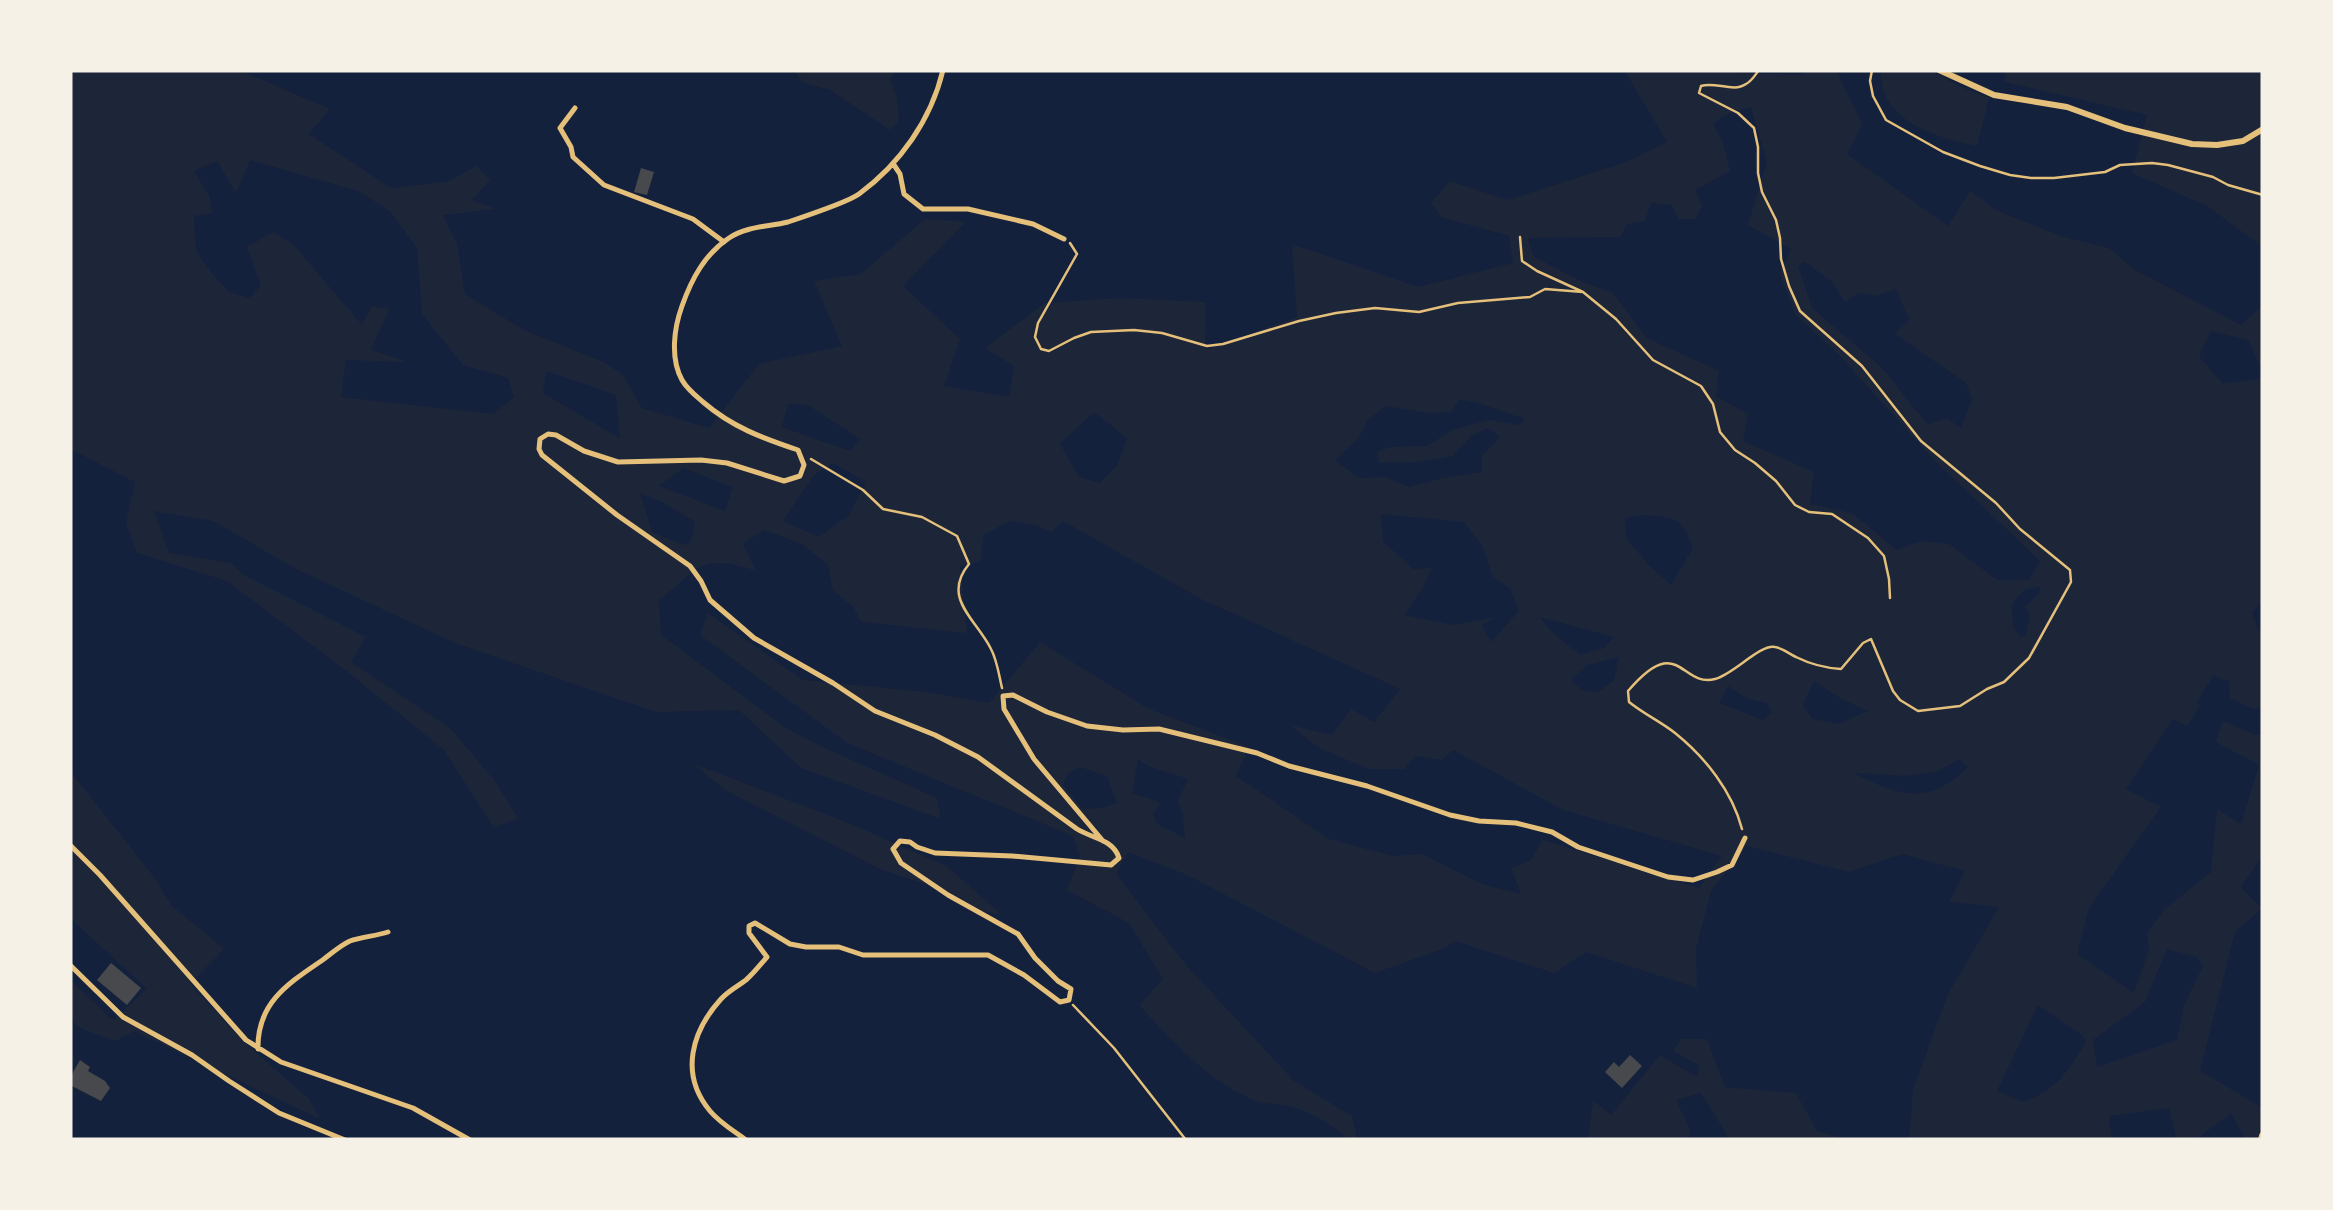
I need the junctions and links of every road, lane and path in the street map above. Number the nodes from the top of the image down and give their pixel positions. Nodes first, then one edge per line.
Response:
1 (943, 70) edge
2 (1759, 70) edge
3 (1872, 70) edge
4 (1939, 70) edge
5 (574, 108) dead end
6 (2263, 128) edge
7 (894, 165) junction
8 (2263, 195) edge
9 (1520, 237) dead end
10 (1064, 239) joint
11 (724, 242) junction
12 (1583, 292) junction
13 (813, 460) dead end
14 (1890, 598) dead end
15 (1003, 696) junction
16 (1744, 838) joint
17 (1103, 840) junction
18 (70, 845) edge
19 (388, 932) dead end
20 (70, 965) edge
21 (1069, 1000) junction
22 (258, 1049) junction
23 (345, 1140) edge
24 (470, 1140) edge
25 (746, 1140) edge
26 (1186, 1140) edge

1 - 7 street
2 - 16 path
3 - 8 lane
4 - 6 street
5 - 11 street
7 - 10 street
7 - 11 street
9 - 12 path
10 - 12 path
11 - 17 street
12 - 14 path
13 - 15 path
15 - 16 street
15 - 17 street
17 - 21 street
18 - 22 street
19 - 22 street
20 - 23 street
21 - 25 street
21 - 26 path
22 - 24 street

